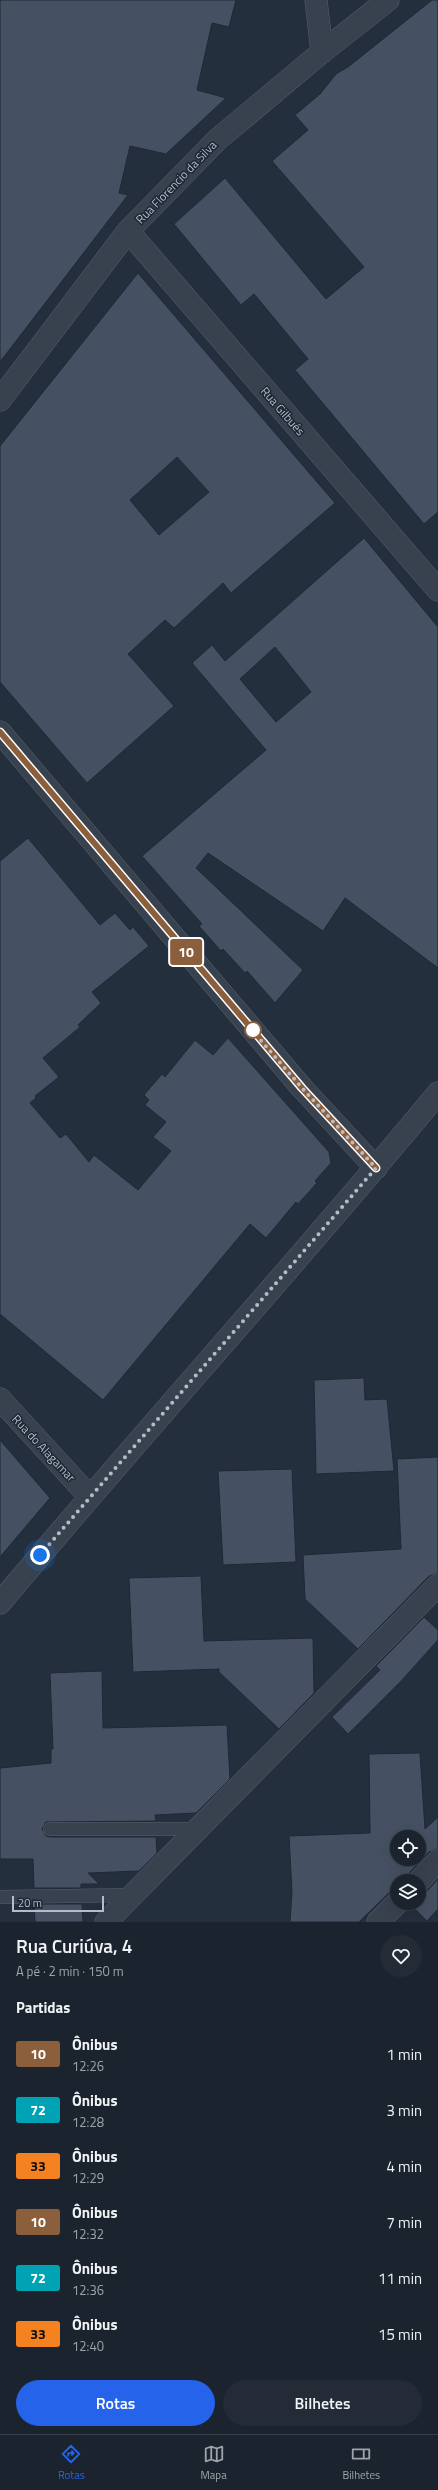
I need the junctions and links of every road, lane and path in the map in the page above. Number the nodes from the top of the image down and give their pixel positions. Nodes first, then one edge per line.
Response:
1 (316, 0) edge
2 (388, 0) edge
3 (322, 52) junction
4 (128, 231) junction
5 (0, 400) edge
6 (438, 590) edge
7 (0, 732) edge
8 (438, 1093) edge
9 (376, 1168) junction
10 (0, 1400) edge
11 (89, 1496) junction
12 (438, 1585) edge
13 (0, 1603) edge
14 (50, 1829) dead end
15 (200, 1829) junction
16 (438, 1861) edge
17 (426, 1874) edge
18 (135, 1895) junction
19 (0, 1897) edge
20 (390, 1910) edge
21 (106, 1922) edge
22 (378, 1922) edge

1 - 3 street
2 - 3 street, Rua Florencio da Silva
3 - 4 street, Rua Florencio da Silva
4 - 5 street, Rua Florencio da Silva
4 - 6 street, Rua Gilbués
7 - 9 street
8 - 9 street
9 - 11 street
10 - 11 street, Rua do Alagamar
11 - 13 street
12 - 15 street
14 - 15 lane
15 - 18 street
16 - 17 street
18 - 19 lane
18 - 21 street
20 - 22 street

